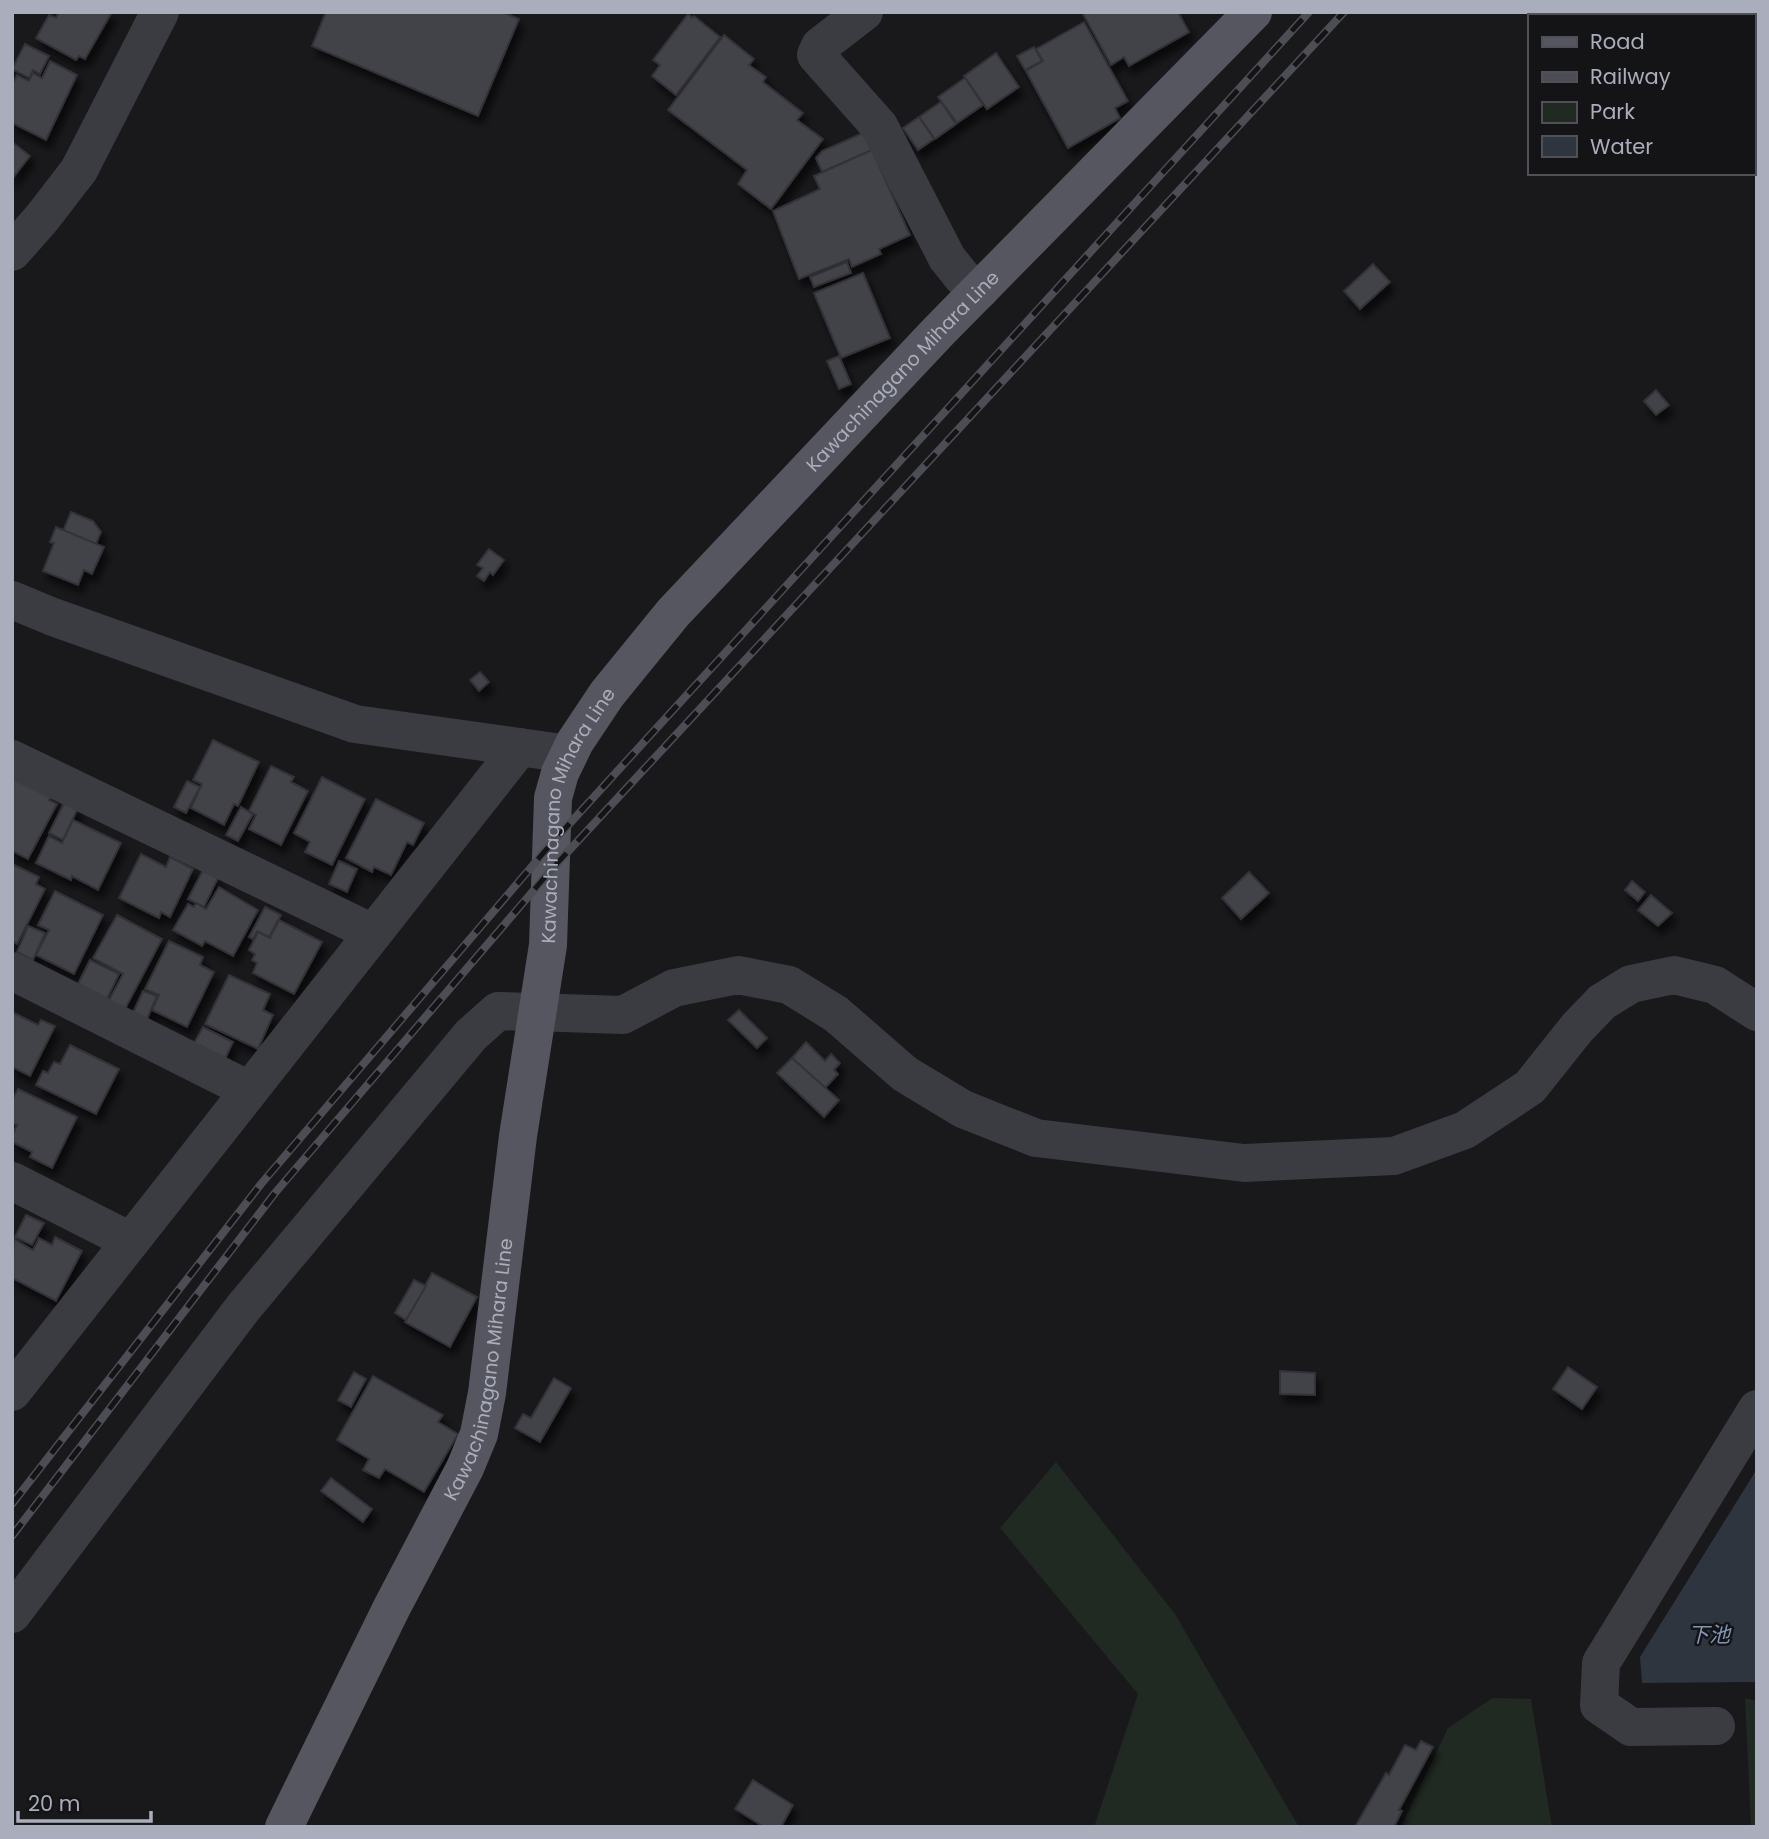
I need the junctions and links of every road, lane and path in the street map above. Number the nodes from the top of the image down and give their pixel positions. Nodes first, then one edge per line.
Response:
1 (160, 12) edge
2 (864, 12) edge
3 (1254, 12) edge
4 (12, 251) edge
5 (980, 290) junction
6 (12, 600) edge
7 (520, 747) junction
8 (569, 754) junction
9 (12, 759) edge
10 (373, 933) junction
11 (12, 971) edge
12 (539, 1012) junction
13 (1757, 1012) edge
14 (249, 1090) junction
15 (12, 1181) edge
16 (130, 1241) junction
17 (25, 1350) edge
18 (12, 1392) edge
19 (1757, 1409) edge
20 (12, 1614) edge
21 (1716, 1727) dead end
22 (284, 1827) edge

1 - 4 street
2 - 5 street
3 - 5 main road, Kawachinagano Mihara Line
5 - 8 main road, Kawachinagano Mihara Line
6 - 7 street
7 - 8 street
7 - 10 street
8 - 12 main road, Kawachinagano Mihara Line
9 - 10 street
10 - 14 street
11 - 14 street
12 - 13 street
12 - 20 street
12 - 22 main road, Kawachinagano Mihara Line
14 - 16 street
15 - 16 street
16 - 17 street
17 - 18 street
19 - 21 street

